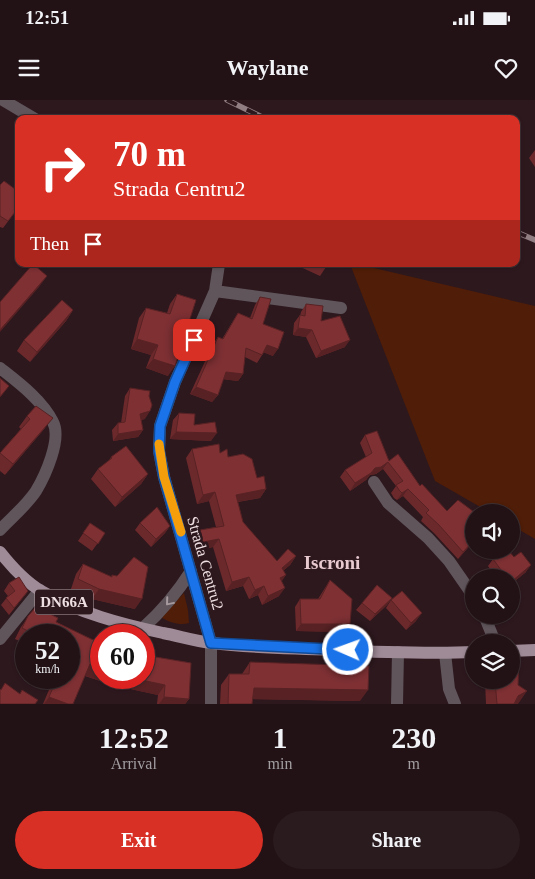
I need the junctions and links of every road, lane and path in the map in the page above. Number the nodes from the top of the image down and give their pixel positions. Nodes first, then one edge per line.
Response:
1 (3, 100) edge
2 (29, 115) edge
3 (219, 267) edge
4 (215, 291) junction
5 (341, 308) dead end
6 (0, 368) edge
7 (374, 482) dead end
8 (0, 530) edge
9 (0, 552) edge
10 (191, 571) junction
11 (465, 585) edge
12 (40, 590) junction
13 (127, 624) edge
14 (147, 624) edge
15 (155, 631) edge
16 (0, 638) edge
17 (211, 643) junction
18 (535, 650) edge
19 (520, 651) edge
20 (398, 652) junction
21 (465, 652) edge
22 (445, 653) junction
23 (211, 704) edge
24 (397, 704) edge
25 (455, 704) edge

1 - 2 street
3 - 4 street, Strada Centru2
4 - 5 street
4 - 10 street, Strada Centru2
6 - 8 street
7 - 11 street
9 - 12 main road, DN66A
10 -> 14 street
10 - 17 street, Strada Centru2
12 - 13 main road, DN66A
12 - 16 street
15 - 17 main road, DN66A
17 - 20 main road, DN66A
17 - 23 street, Strada Centru2
18 - 19 main road
20 - 22 main road, DN66A
20 - 24 street
21 - 22 main road, DN66A
22 - 25 street

